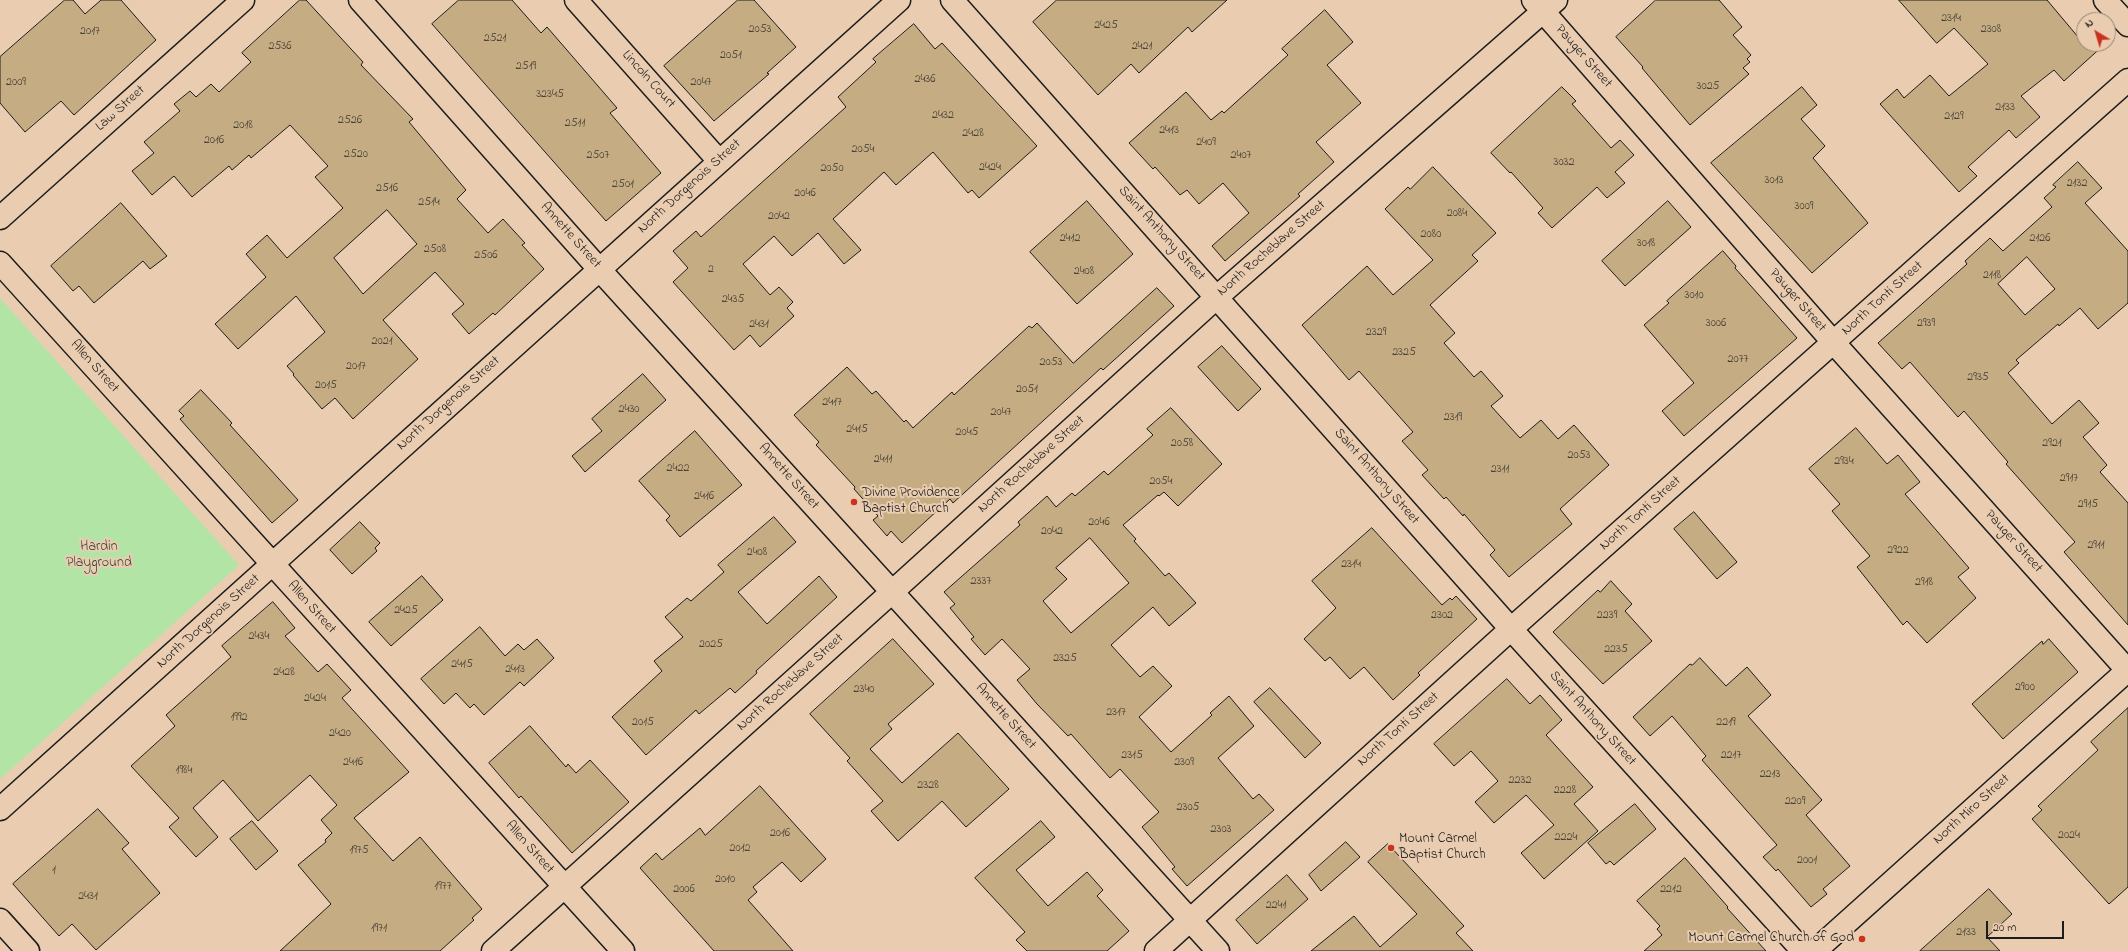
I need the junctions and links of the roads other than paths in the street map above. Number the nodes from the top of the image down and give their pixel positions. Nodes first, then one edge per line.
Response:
1 (243, 0) edge
2 (360, 0) edge
3 (576, 0) edge
4 (899, 0) edge
5 (952, 0) edge
6 (2105, 0) edge
7 (1544, 4) edge
8 (2128, 25) edge
9 (2128, 80) edge
10 (719, 161) junction
11 (0, 218) edge
12 (0, 263) edge
13 (599, 269) junction
14 (1217, 297) junction
15 (1834, 343) junction
16 (272, 565) junction
17 (892, 592) junction
18 (1511, 630) junction
19 (2128, 670) edge
20 (0, 809) edge
21 (564, 887) junction
22 (0, 920) edge
23 (1190, 920) junction
24 (28, 951) edge
25 (493, 951) edge
26 (623, 951) edge
27 (1156, 951) edge
28 (1218, 951) edge
29 (1803, 951) edge
30 (1815, 951) edge

1 - 11 street, Law Street
2 - 13 street, Annette Street
3 - 10 street, Lincoln Court
4 - 10 street, North Dorgenois Street
5 - 14 street, Saint Anthony Street
6 - 8 street
7 - 14 street, North Rocheblave Street
7 - 15 street, Pauger Street
9 - 15 street, North Tonti Street
10 - 13 street, North Dorgenois Street
12 - 16 street, Allen Street
13 - 16 street, North Dorgenois Street
13 - 17 street, Annette Street
14 - 17 street, North Rocheblave Street
14 - 18 street, Saint Anthony Street
15 - 18 street, North Tonti Street
15 - 19 street, Pauger Street
16 - 20 street, North Dorgenois Street
16 - 21 street, Allen Street
17 - 21 street, North Rocheblave Street
17 - 23 street, Annette Street
18 - 23 street, North Tonti Street
18 - 29 street, Saint Anthony Street
19 - 30 street, North Miro Street
21 - 25 street, North Rocheblave Street
21 - 26 street, Allen Street
22 - 24 street
23 - 27 street, North Tonti Street
23 - 28 street, Annette Street

